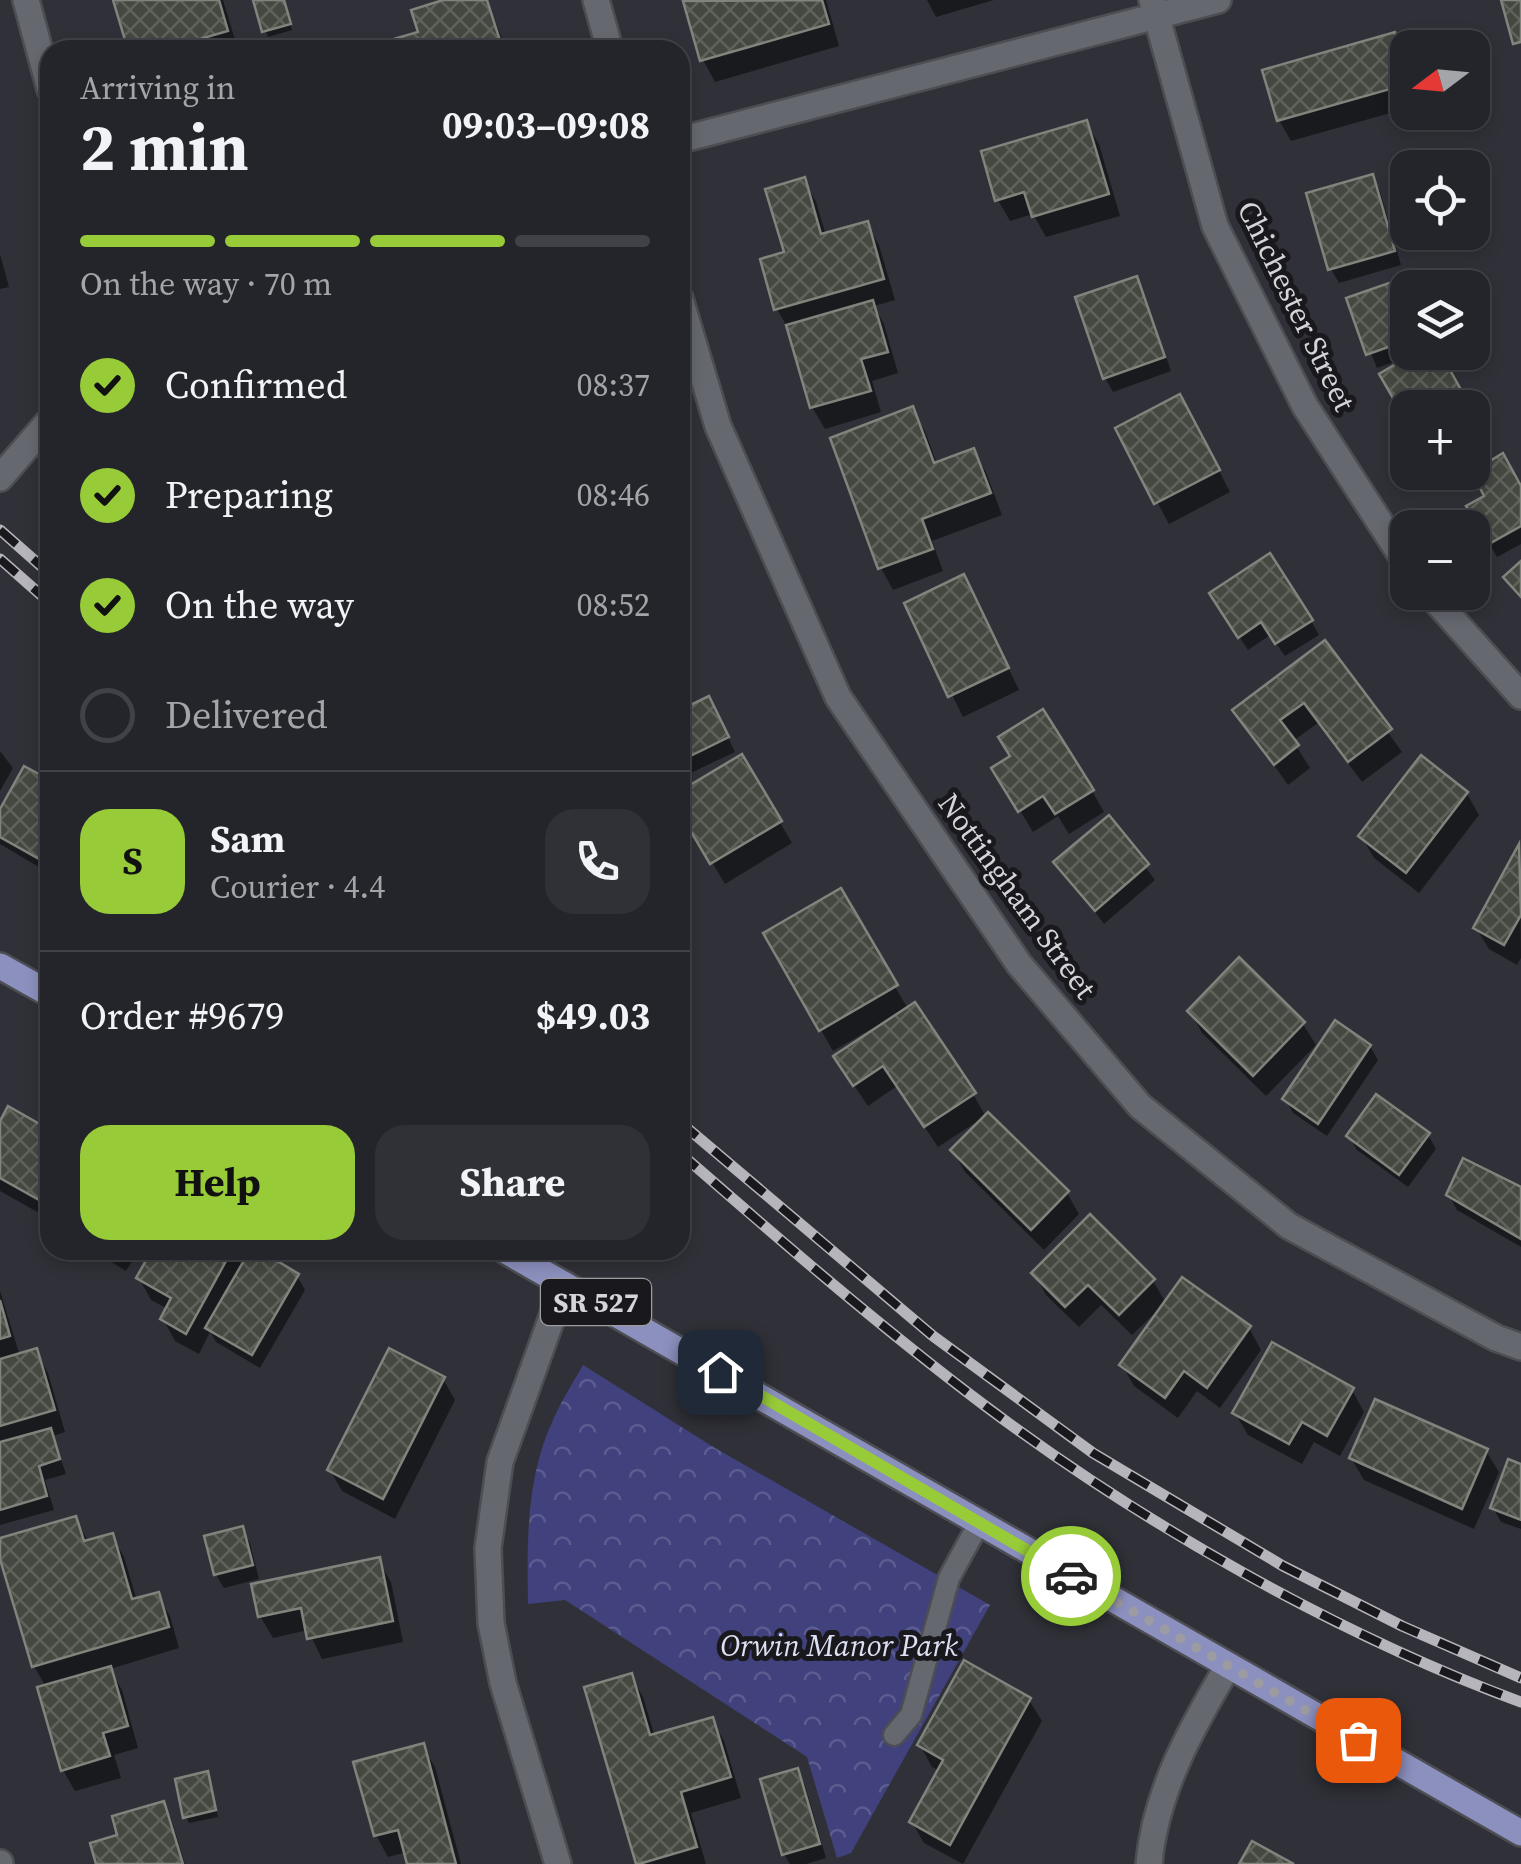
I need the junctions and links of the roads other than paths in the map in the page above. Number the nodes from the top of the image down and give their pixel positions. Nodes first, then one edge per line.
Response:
1 (26, 0) edge
2 (596, 0) edge
3 (1218, 0) edge
4 (1154, 8) edge
5 (607, 40) edge
6 (40, 52) edge
7 (690, 137) edge
8 (690, 332) edge
9 (40, 429) edge
10 (4, 462) edge
11 (1390, 538) edge
12 (1444, 610) edge
13 (1521, 696) edge
14 (0, 966) edge
15 (40, 988) edge
16 (522, 1260) edge
17 (564, 1284) junction
18 (1521, 1347) edge
19 (979, 1523) junction
20 (1228, 1666) junction
21 (894, 1735) dead end
22 (1521, 1833) edge
23 (558, 1864) edge
24 (1149, 1864) edge

1 - 6 street
2 - 5 street
3 - 4 street
4 - 7 street
4 - 11 street, Chichester Street
8 - 18 street, Nottingham Street
9 - 10 street
12 - 13 street
14 - 15 main road
16 - 17 main road, SR 527
17 - 19 main road, SR 527
17 - 23 street
19 - 20 main road, SR 527
19 - 21 lane
20 - 22 main road, SR 527
20 - 24 street

